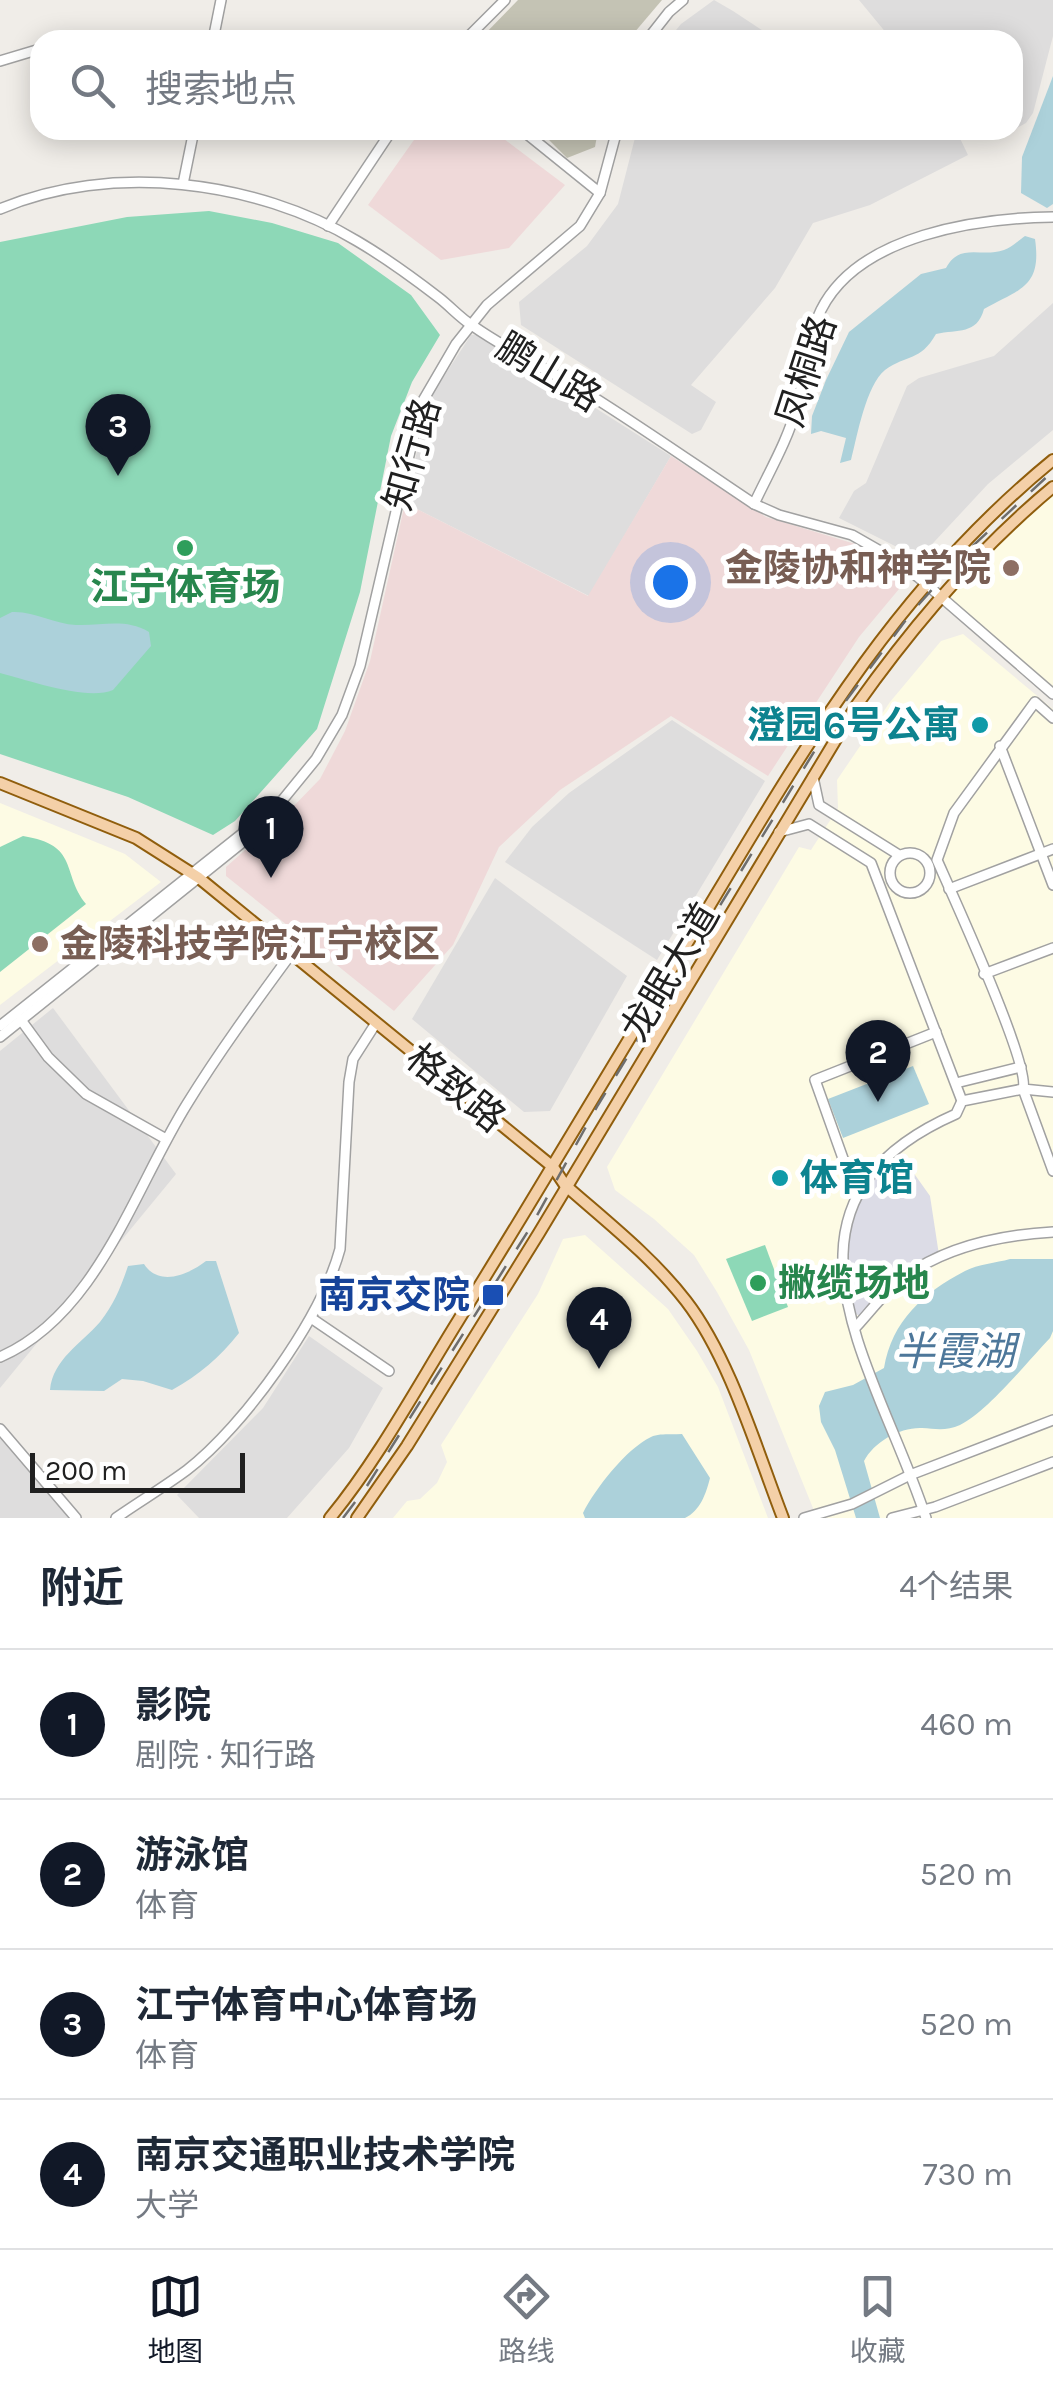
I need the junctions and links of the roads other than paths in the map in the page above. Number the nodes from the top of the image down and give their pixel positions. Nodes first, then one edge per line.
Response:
1 (221, 0) edge
2 (505, 0) edge
3 (683, 0) edge
4 (216, 30) edge
5 (475, 30) edge
6 (654, 30) edge
7 (30, 52) edge
8 (0, 61) edge
9 (192, 140) edge
10 (385, 140) edge
11 (534, 140) edge
12 (613, 140) edge
13 (182, 184) junction
14 (600, 193) junction
15 (0, 209) edge
16 (1053, 217) edge
17 (328, 226) junction
18 (470, 325) junction
19 (1053, 460) edge
20 (1053, 487) edge
21 (754, 504) junction
22 (926, 584) junction
23 (942, 598) junction
24 (1053, 694) edge
25 (1053, 718) edge
26 (1000, 746) junction
27 (813, 777) junction
28 (0, 783) edge
29 (779, 832) junction
30 (1053, 850) edge
31 (1041, 854) junction
32 (900, 855) junction
33 (932, 862) junction
34 (195, 876) junction
35 (891, 880) junction
36 (880, 884) junction
37 (1053, 885) edge
38 (949, 889) junction
39 (1053, 948) edge
40 (292, 954) junction
41 (984, 974) junction
42 (21, 1020) junction
43 (376, 1023) junction
44 (0, 1026) edge
45 (936, 1032) junction
46 (0, 1037) edge
47 (1022, 1067) junction
48 (956, 1083) junction
49 (1024, 1090) junction
50 (1053, 1092) edge
51 (962, 1101) junction
52 (166, 1139) junction
53 (553, 1167) junction
54 (1053, 1171) edge
55 (565, 1185) junction
56 (856, 1196) junction
57 (1053, 1232) edge
58 (311, 1318) junction
59 (855, 1328) junction
60 (0, 1357) edge
61 (389, 1370) dead end
62 (1053, 1420) edge
63 (0, 1429) edge
64 (1053, 1462) edge
65 (910, 1475) junction
66 (925, 1514) edge
67 (76, 1518) edge
68 (116, 1518) edge
69 (330, 1518) edge
70 (356, 1518) edge
71 (783, 1518) edge
72 (804, 1518) edge
73 (892, 1518) edge

1 - 4 street
2 - 5 street
3 - 6 street
7 - 8 street
9 - 13 street
10 - 17 street
11 - 14 street
12 - 14 street, 知行路
13 - 15 street, 鹏山路
13 - 17 street, 鹏山路
14 - 18 street, 知行路
16 - 21 street, 凤桐路
17 - 18 street, 鹏山路
18 - 21 street, 鹏山路
18 - 34 street, 知行路
19 - 22 main road, 龙眠大道
20 - 23 main road, 龙眠大道
21 - 22 street, 鹏山路
22 - 23 street, 鹏山路
22 - 53 main road, 龙眠大道
23 - 24 street, 鹏山路
23 - 27 main road, 龙眠大道
25 - 26 street
26 - 31 street
26 - 33 street
27 - 29 main road, 龙眠大道
27 - 32 street
28 - 34 main road, 格致路
29 - 36 street
29 - 55 main road, 龙眠大道
30 - 31 street
31 - 37 street
31 - 38 street
32 - 33 street
32 - 35 street
33 - 35 street
33 - 38 street
34 - 40 main road, 格致路
34 - 42 street, 知行路
34 - 44 street, 知行路
35 - 36 street
36 - 45 street
38 - 41 street
39 - 41 street
40 - 43 main road, 格致路
40 - 52 street
41 - 47 street
42 - 46 street, 知行路
42 - 52 street
43 - 53 main road, 格致路
43 - 58 street
45 - 48 street
45 - 56 street
47 - 48 street
47 - 49 street
48 - 51 street
49 - 50 street
49 - 51 street
49 - 54 street
51 - 56 street
52 - 60 street
53 - 55 main road, 格致路
53 - 69 main road, 龙眠大道
55 - 70 main road, 龙眠大道
55 - 71 main road, 格致路
56 - 59 street
57 - 59 street
58 - 61 street
58 - 68 street
59 - 65 street
62 - 65 street
63 - 67 street
64 - 66 street
65 - 66 street
65 - 72 street
66 - 73 street

